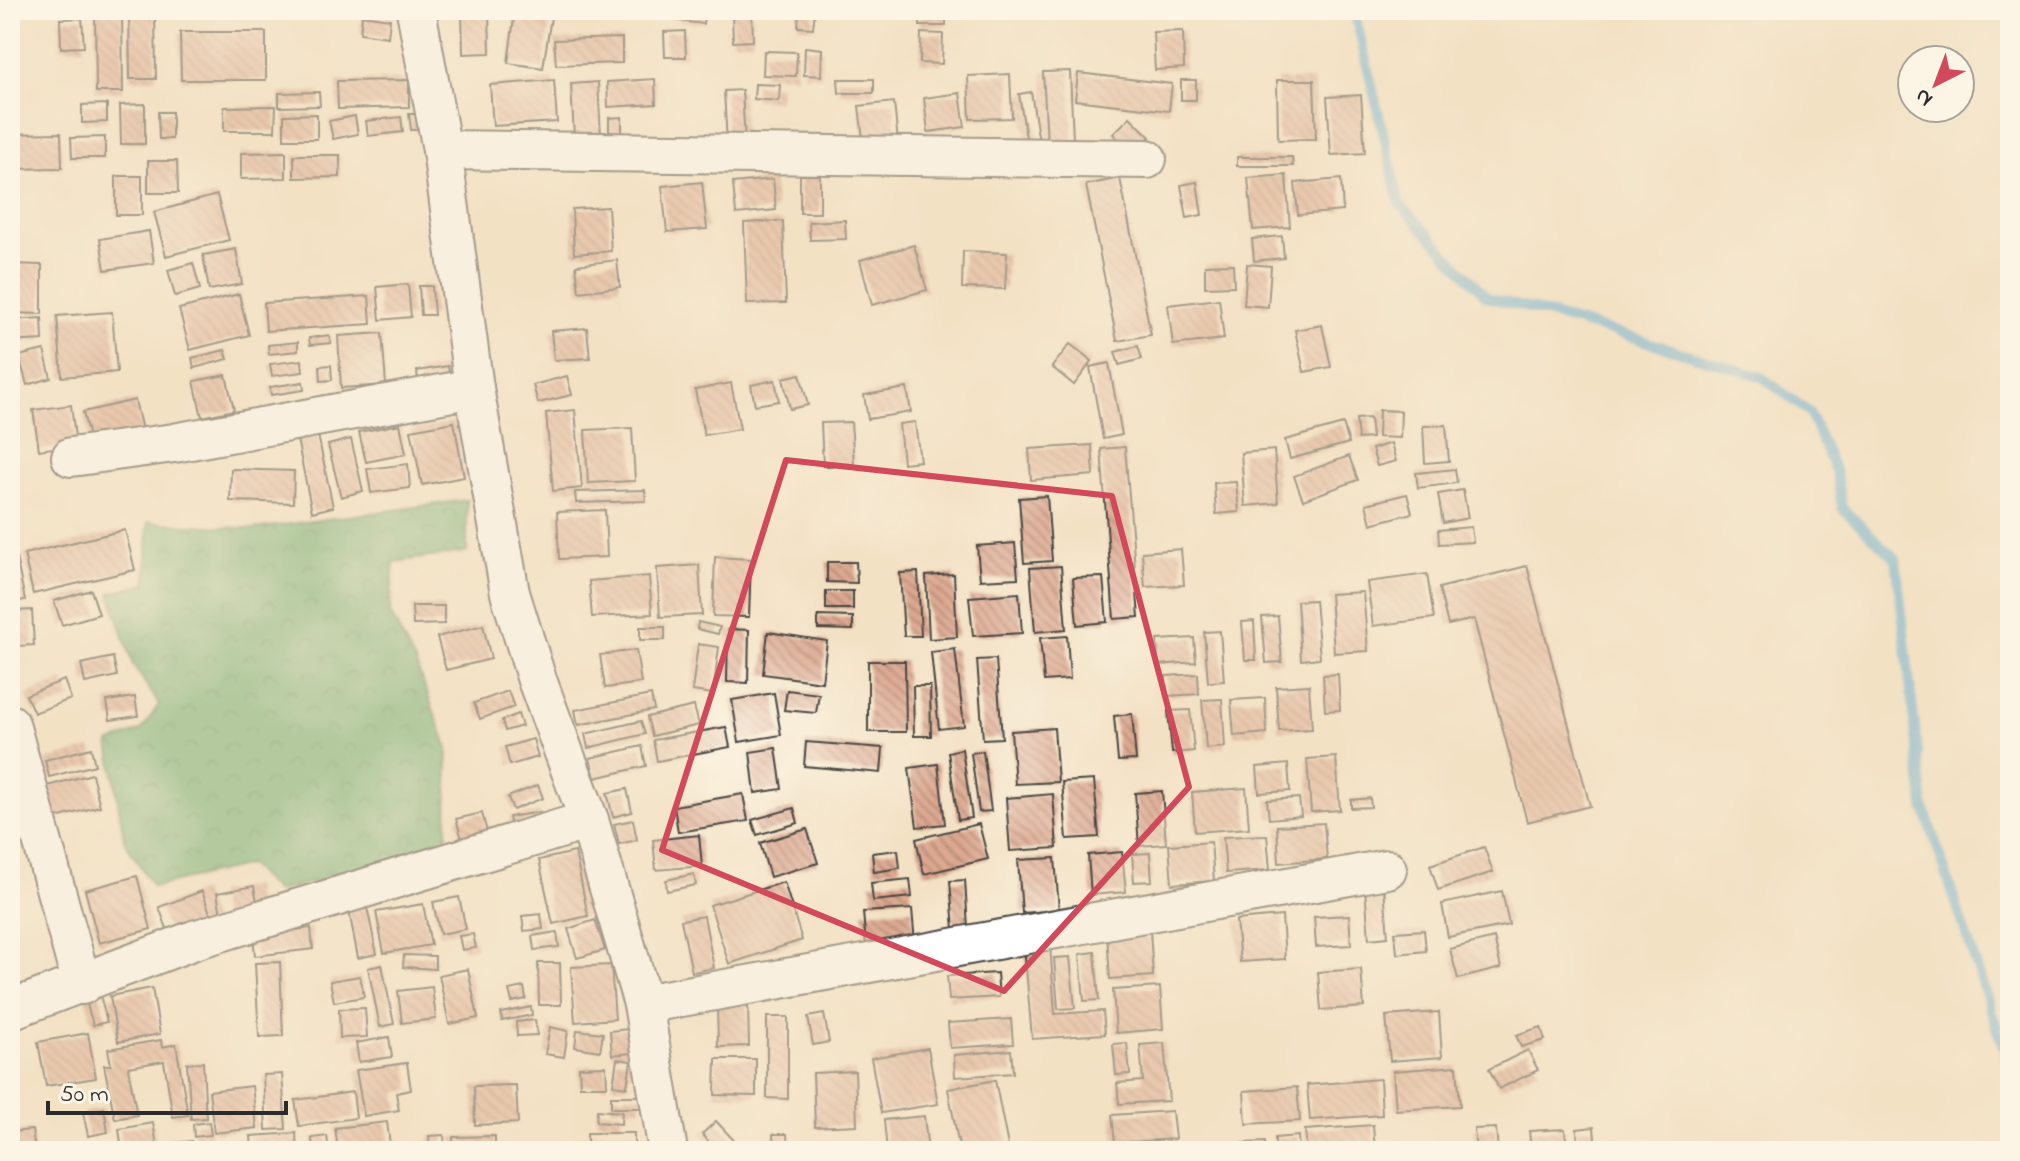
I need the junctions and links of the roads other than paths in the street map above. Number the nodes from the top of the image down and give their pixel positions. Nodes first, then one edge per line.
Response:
1 (416, 10) edge
2 (442, 150) junction
3 (1147, 159) dead end
4 (474, 388) junction
5 (71, 457) dead end
6 (10, 724) edge
7 (589, 820) junction
8 (1387, 869) dead end
9 (82, 985) junction
10 (643, 1004) junction
11 (10, 1010) edge
12 (668, 1151) edge

1 - 2 street
2 - 3 street
2 - 4 street
4 - 5 street
4 - 7 street
6 - 9 street
7 - 9 street
7 - 10 street
8 - 10 street
9 - 11 street
10 - 12 street

